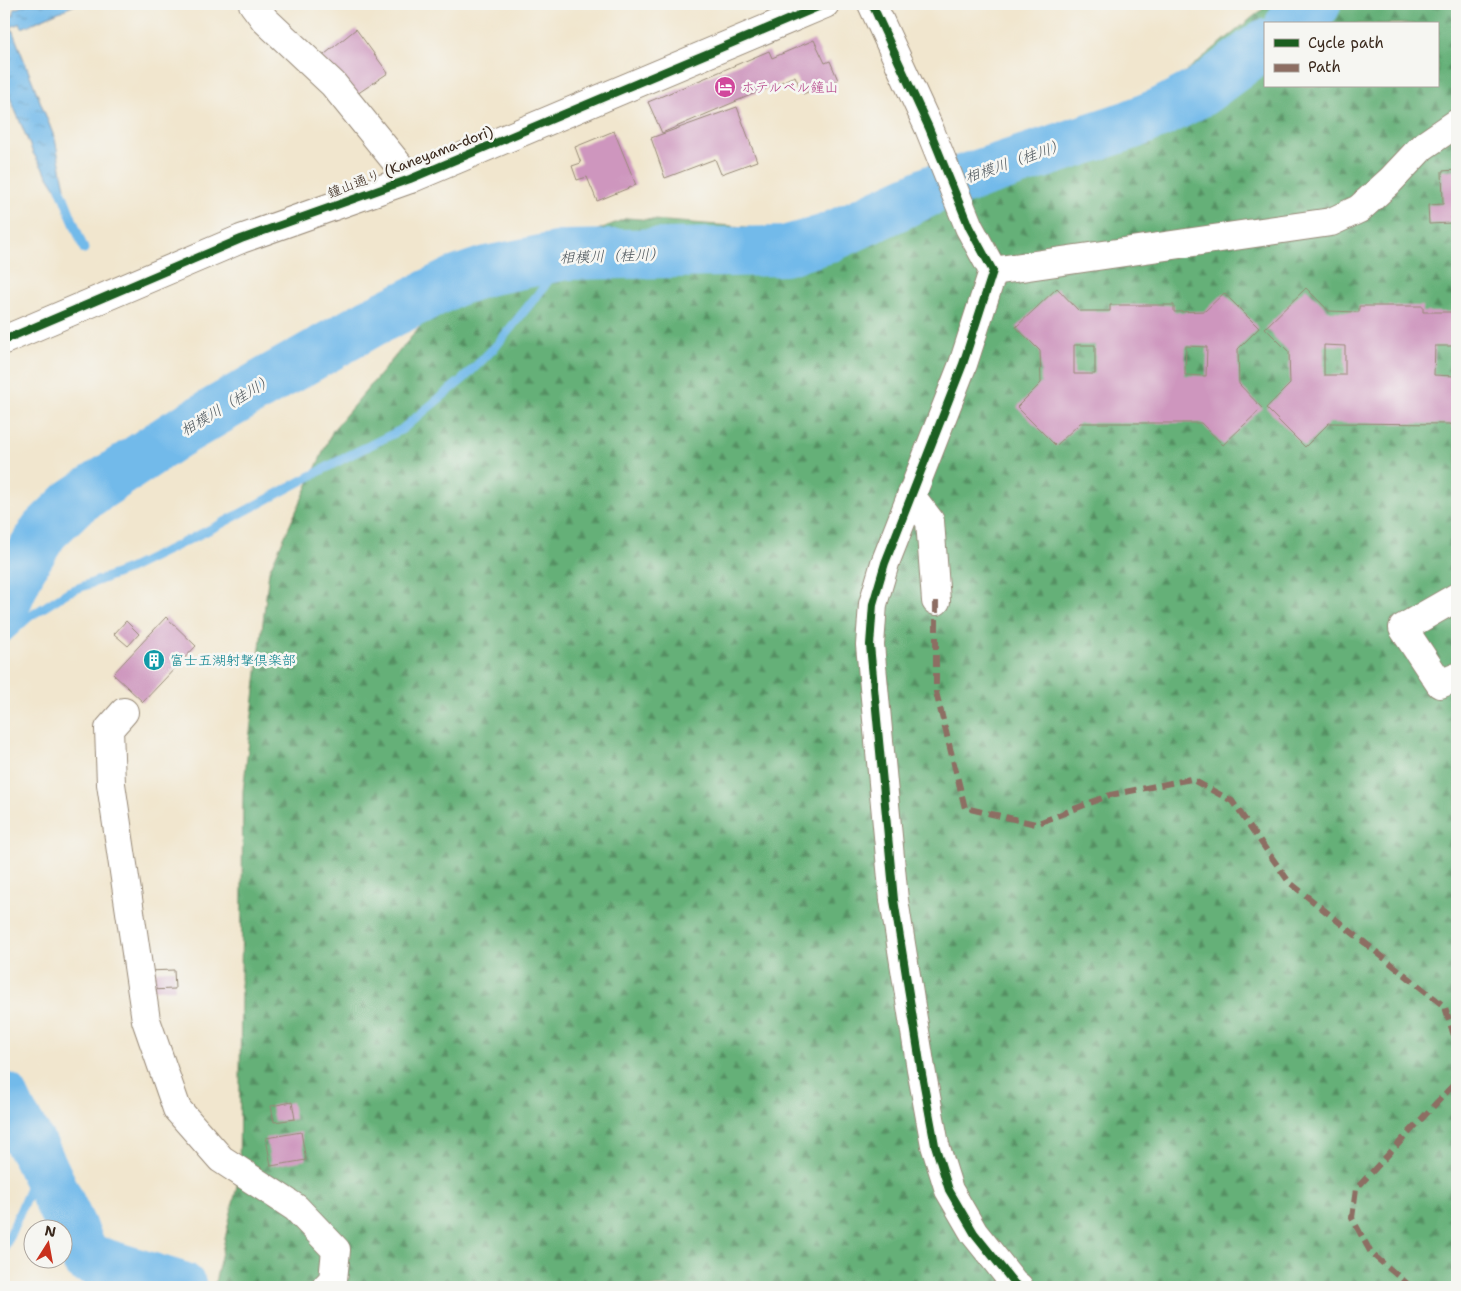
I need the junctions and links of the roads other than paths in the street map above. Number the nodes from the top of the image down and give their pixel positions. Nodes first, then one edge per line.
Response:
1 (253, 4) edge
2 (821, 4) edge
3 (872, 4) edge
4 (1457, 123) edge
5 (410, 179) junction
6 (993, 271) junction
7 (4, 340) edge
8 (911, 496) junction
9 (1457, 596) edge
10 (936, 602) dead end
11 (1457, 677) edge
12 (124, 712) dead end
13 (329, 1284) edge
14 (1019, 1287) edge

1 - 5 street
2 - 5 street, 鐘山通り (Kaneyama-dori)
3 - 6 street
4 - 6 street
5 - 7 street, 鐘山通り (Kaneyama-dori)
6 - 8 street
8 - 10 street
8 - 14 street
9 - 11 street
12 - 13 street

